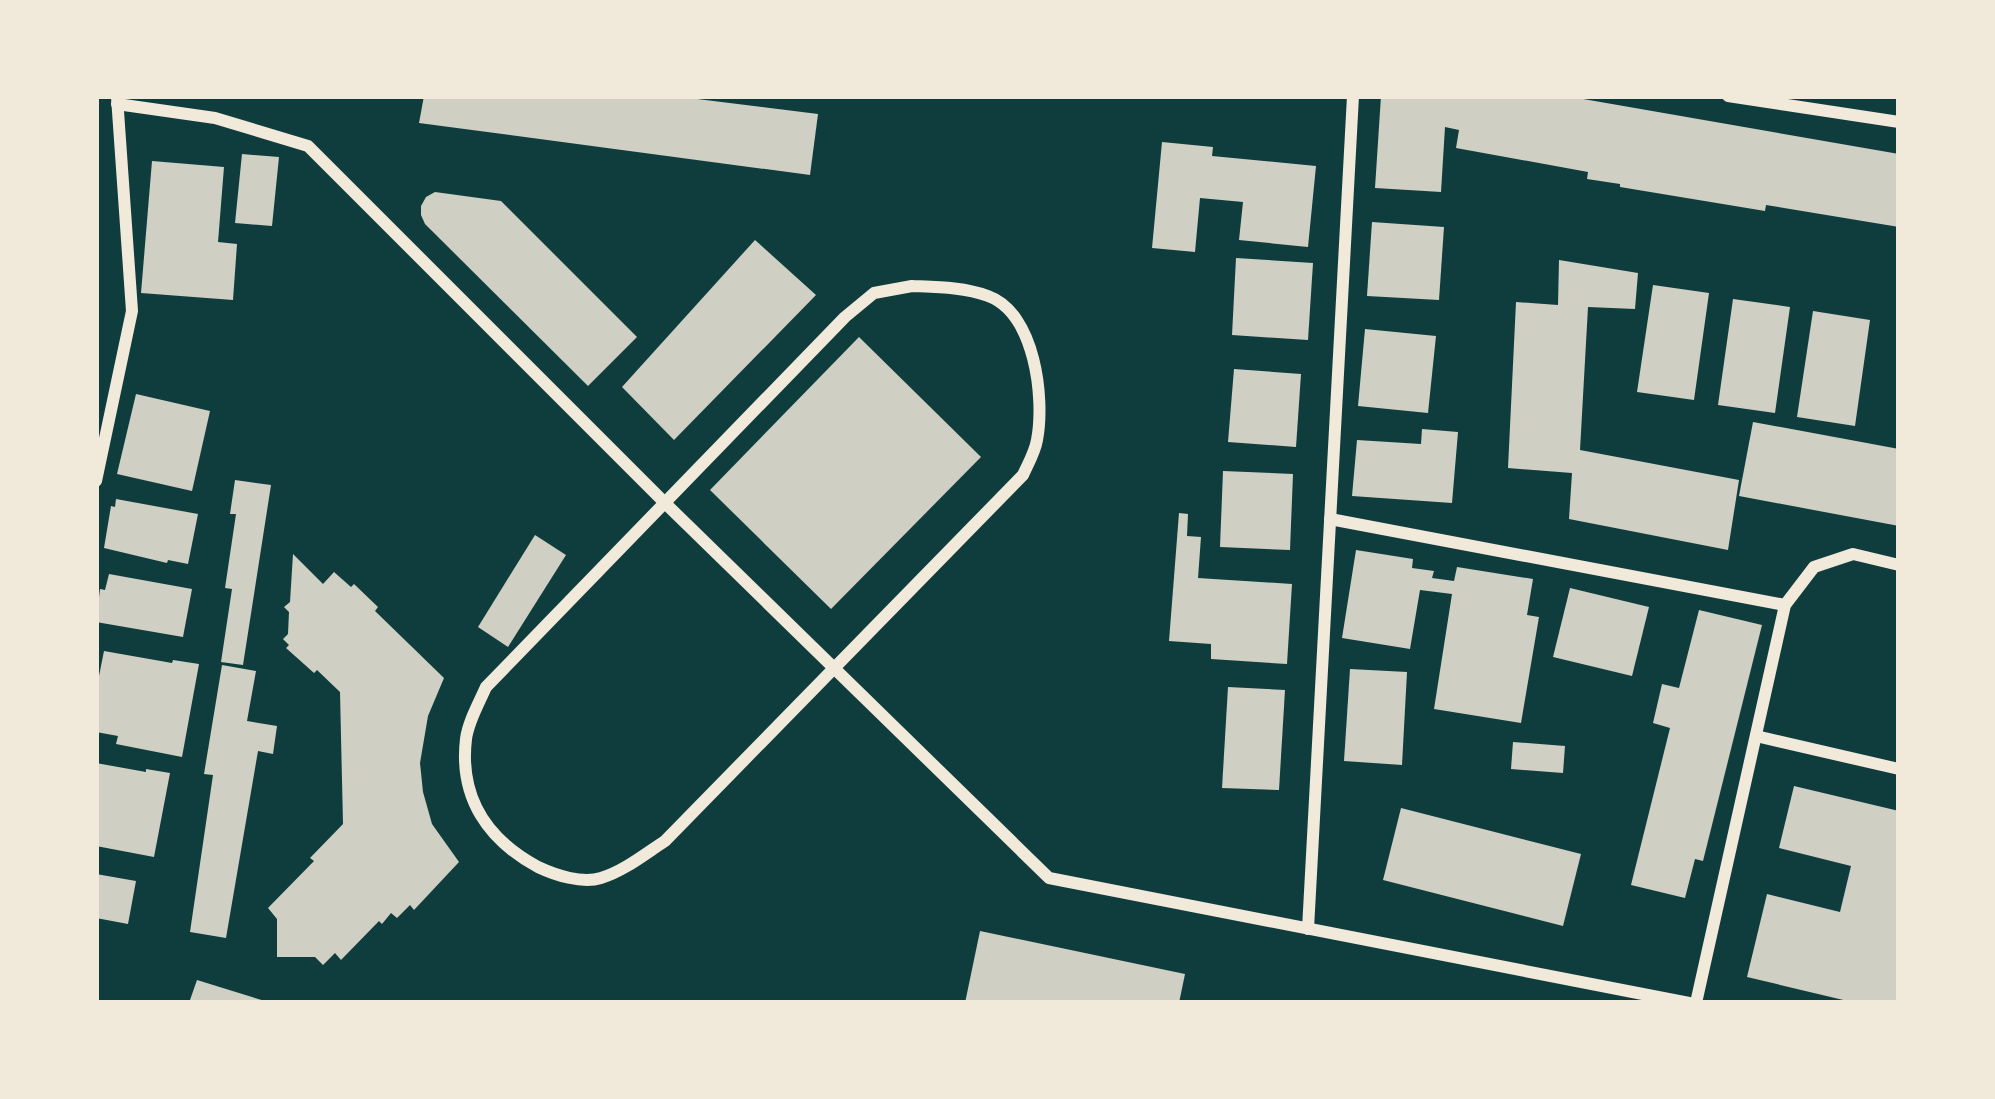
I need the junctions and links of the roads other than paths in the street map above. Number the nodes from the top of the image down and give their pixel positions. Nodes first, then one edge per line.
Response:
1 (1353, 96) edge
2 (1728, 96) edge
3 (117, 100) edge
4 (1899, 122) edge
5 (96, 481) edge
6 (666, 504) junction
7 (1330, 519) junction
8 (1899, 565) edge
9 (1785, 605) junction
10 (835, 670) junction
11 (1756, 736) junction
12 (1899, 769) edge
13 (1308, 929) junction
14 (1693, 1003) edge

1 - 7 street
2 - 4 street
3 - 5 street
3 - 6 street
6 - 10 street
6 - 10 street
6 - 10 street
7 - 9 street
7 - 13 street
8 - 9 street
9 - 11 street
10 - 13 street
11 - 12 street
11 - 14 street
13 - 14 street

